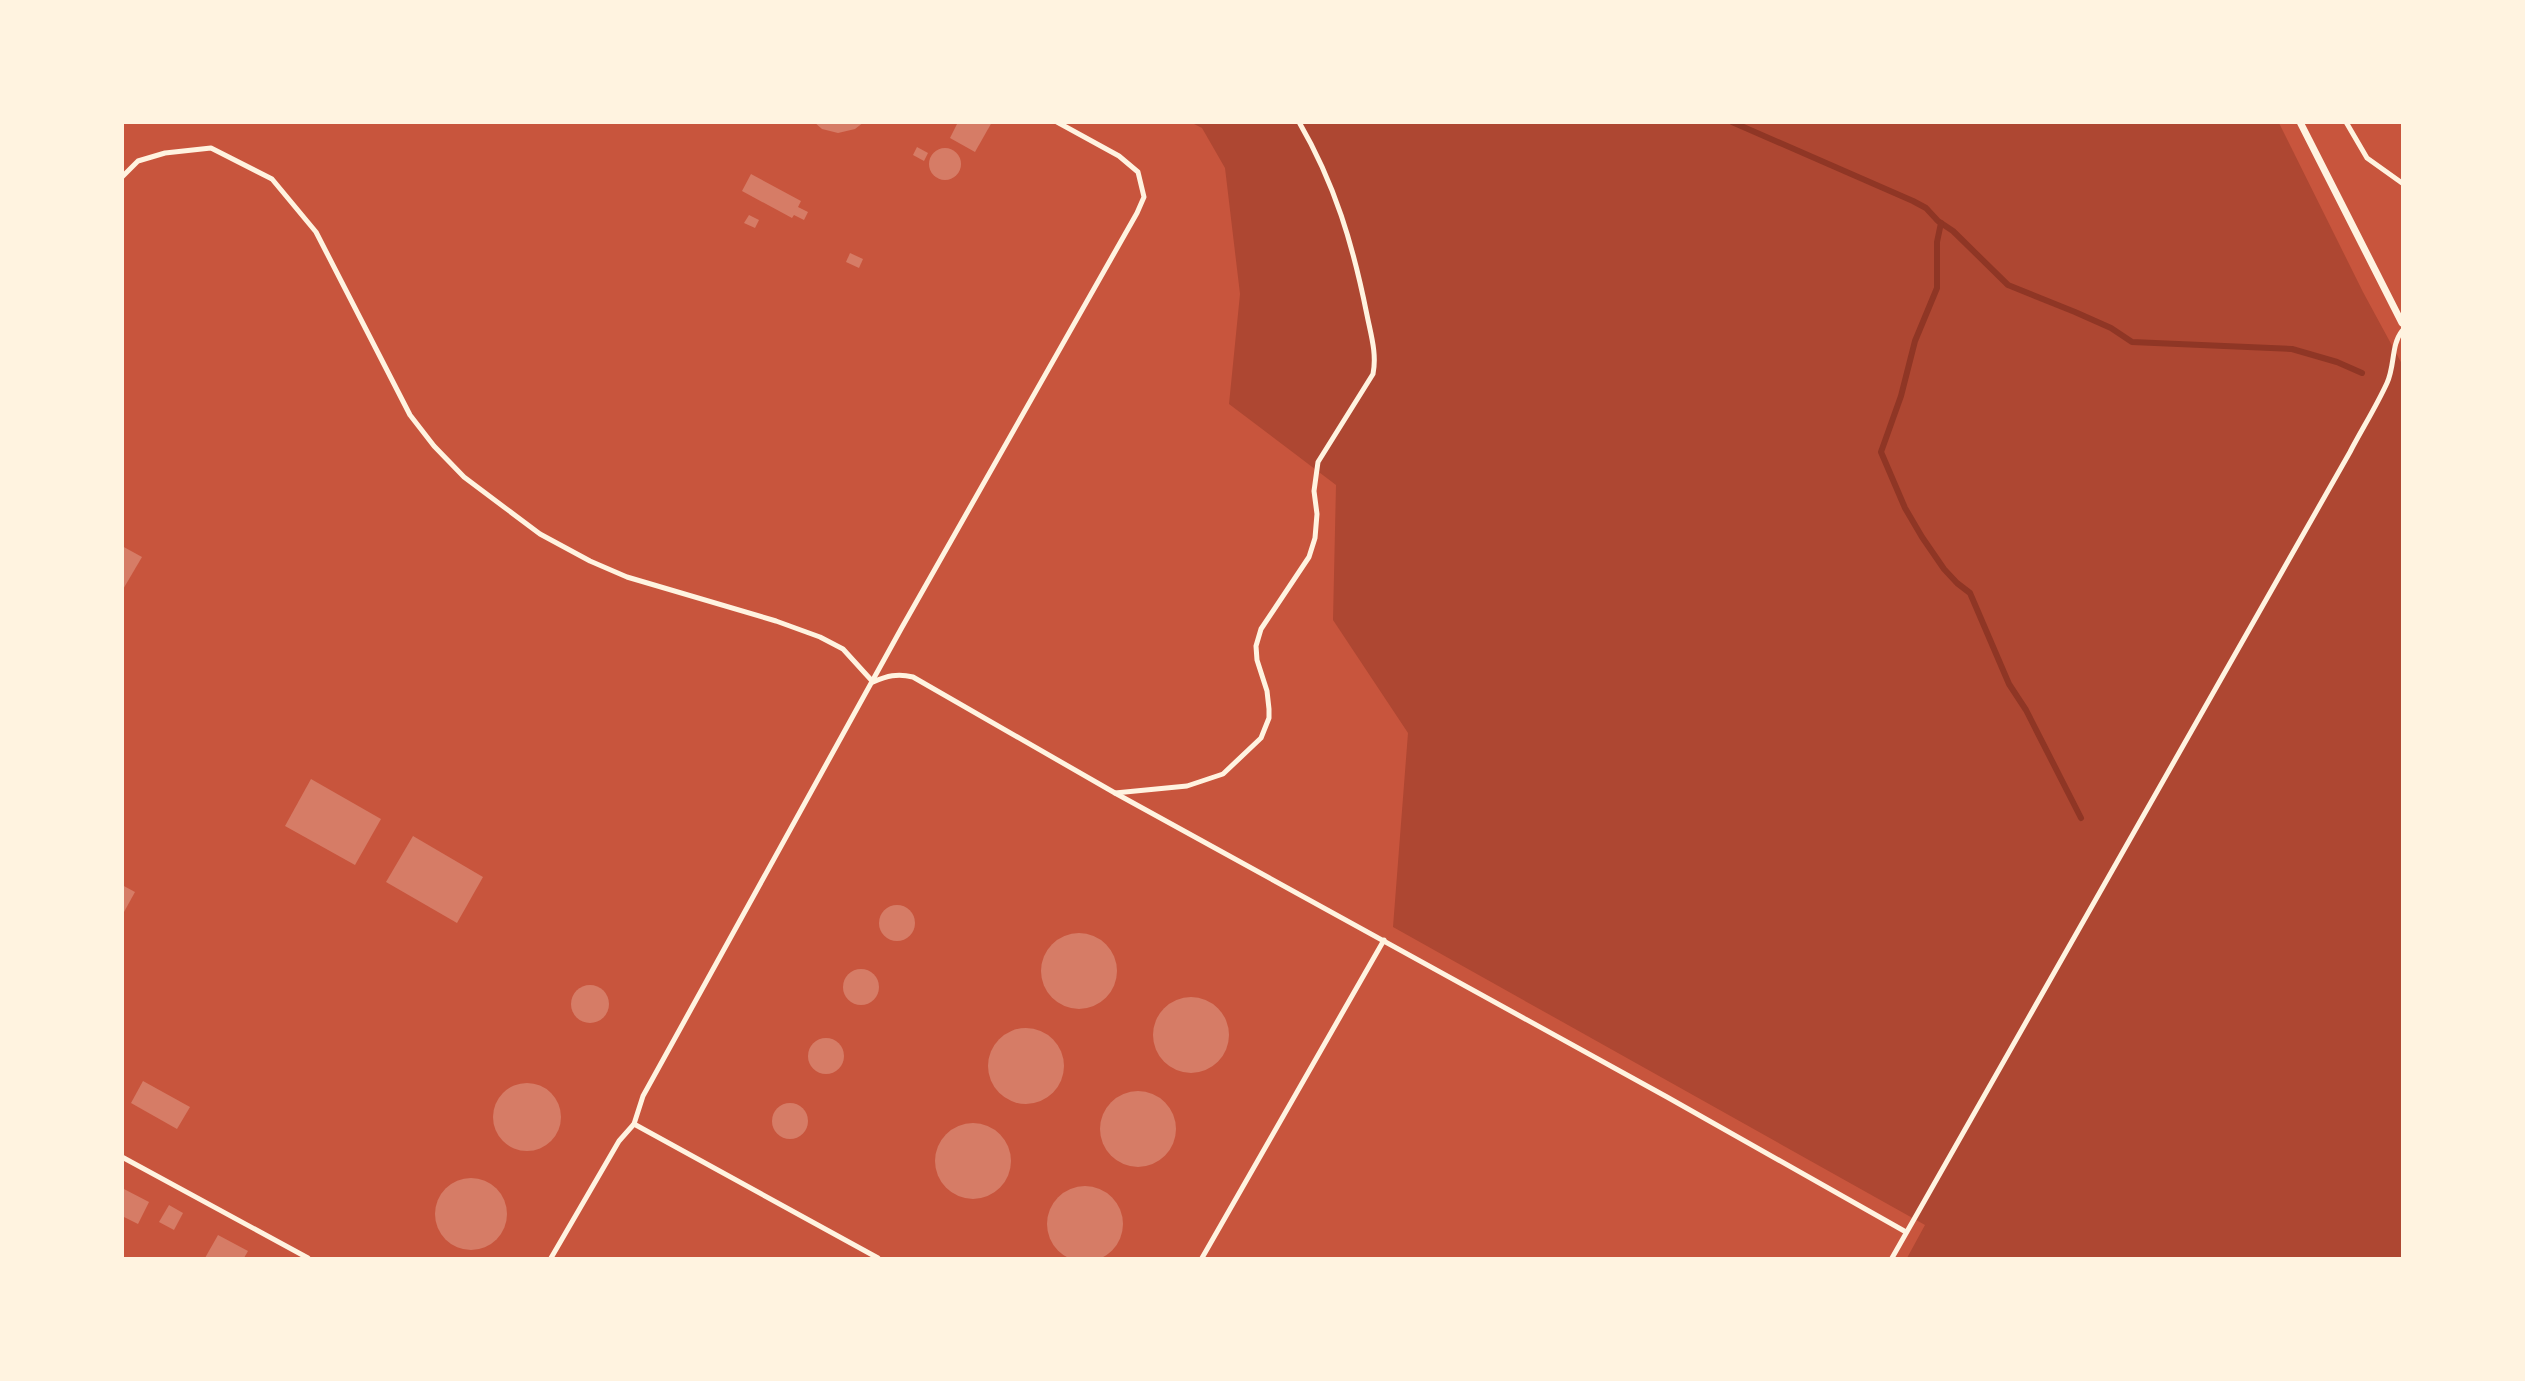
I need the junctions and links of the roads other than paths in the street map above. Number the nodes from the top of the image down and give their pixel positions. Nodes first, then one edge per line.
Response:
1 (1058, 122) edge
2 (1299, 122) edge
3 (2300, 122) edge
4 (2346, 122) edge
5 (122, 177) edge
6 (2403, 183) edge
7 (2403, 323) edge
8 (2403, 331) edge
9 (873, 682) junction
10 (1115, 793) junction
11 (1384, 940) junction
12 (634, 1124) junction
13 (122, 1157) edge
14 (1906, 1232) junction
15 (308, 1258) edge
16 (551, 1258) edge
17 (878, 1258) edge
18 (1202, 1258) edge
19 (1892, 1258) edge

1 - 9 lane
2 - 10 lane
3 - 7 street
4 - 6 lane
5 - 9 lane
8 - 14 lane
9 - 10 lane
9 - 12 lane
10 - 11 lane
11 - 14 lane
11 - 18 lane
12 - 16 lane
12 - 17 lane
13 - 15 lane
14 - 19 lane

